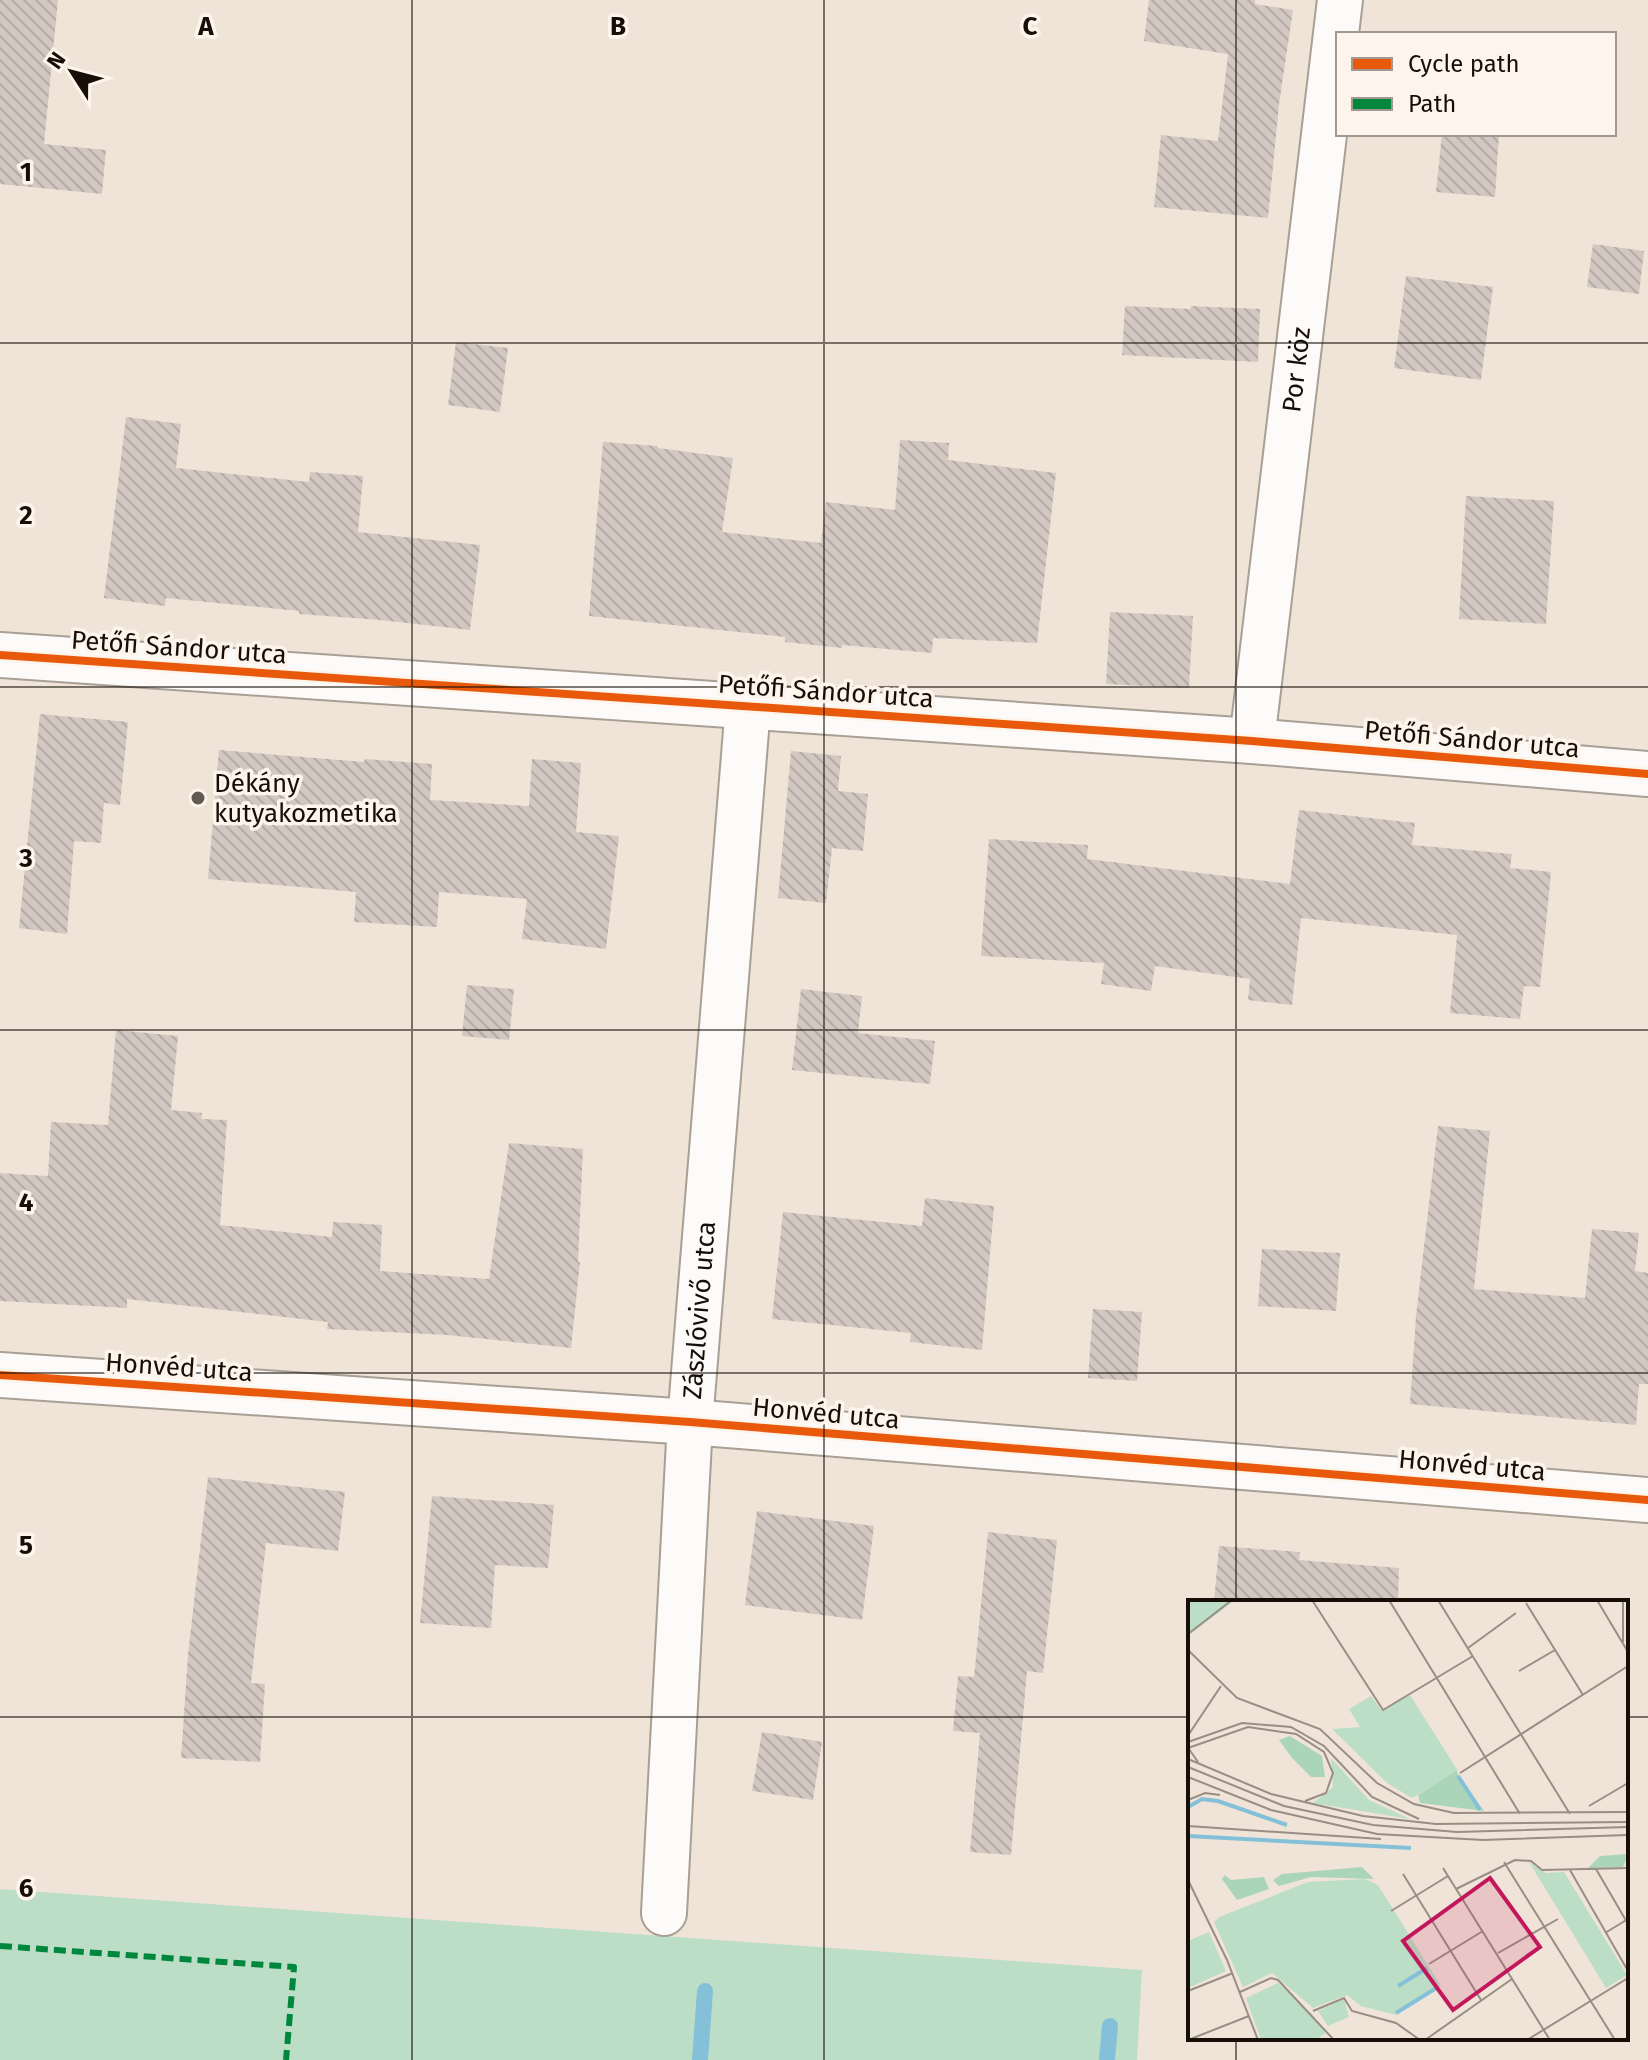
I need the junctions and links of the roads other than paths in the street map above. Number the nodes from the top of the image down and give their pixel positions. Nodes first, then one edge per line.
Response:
1 (1340, 0) edge
2 (1336, 32) edge
3 (1336, 34) edge
4 (0, 655) edge
5 (748, 706) junction
6 (1252, 741) junction
7 (1648, 774) edge
8 (0, 1375) edge
9 (690, 1422) junction
10 (1648, 1500) edge
11 (664, 1913) dead end

1 - 2 street, Por köz
3 - 6 street, Por köz
4 - 5 street, Petőfi Sándor utca
5 - 6 street, Petőfi Sándor utca
5 - 9 street, Zászlóvivő utca
6 - 7 street, Petőfi Sándor utca
8 - 9 street, Honvéd utca
9 - 10 street, Honvéd utca
9 - 11 street, Zászlóvivő utca

